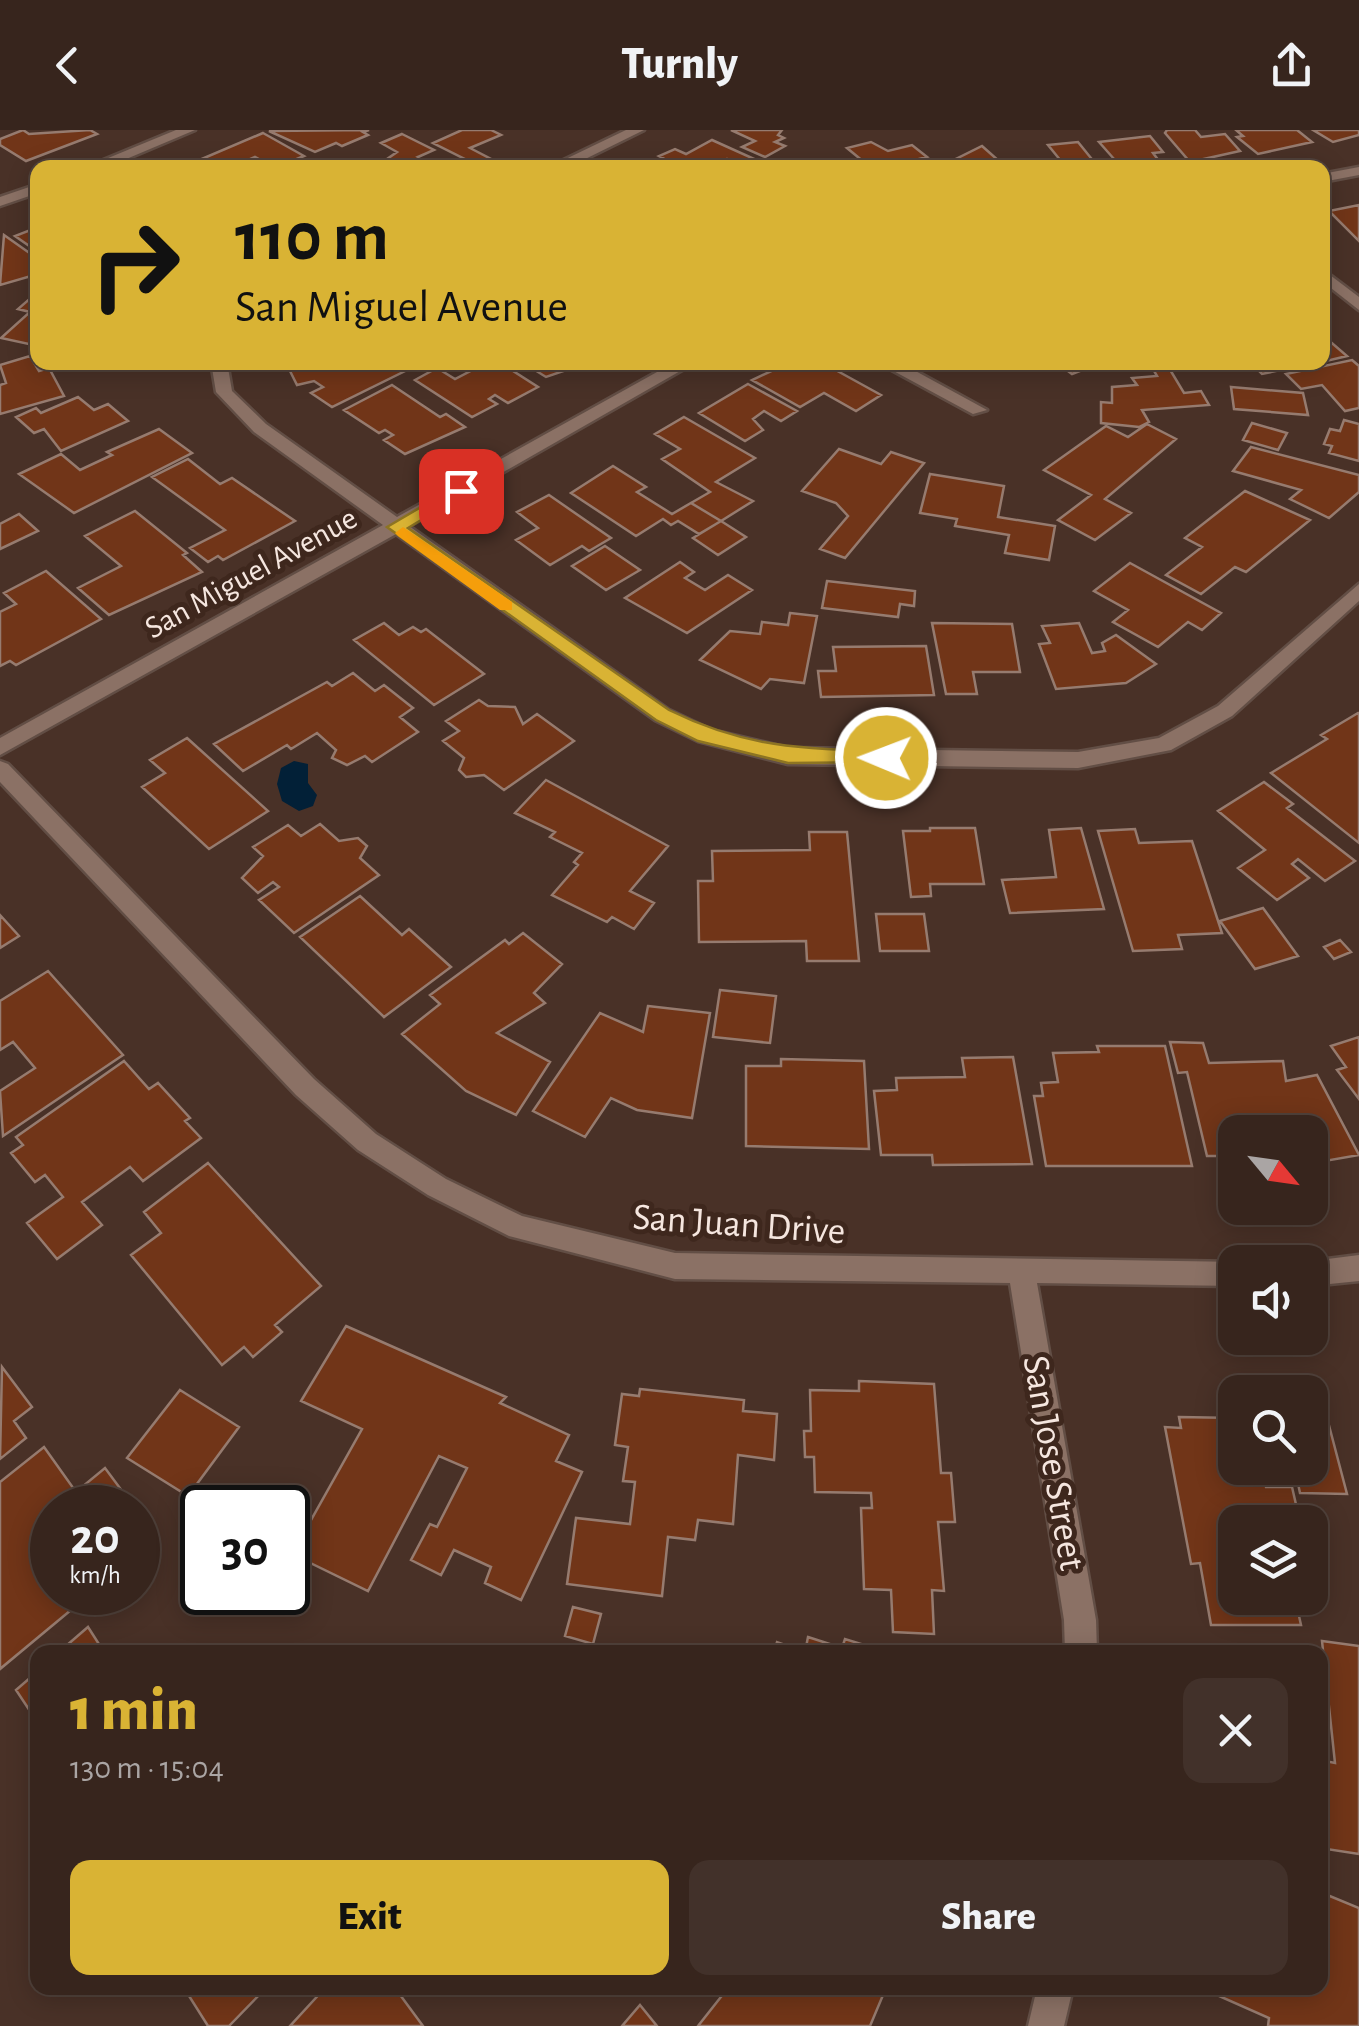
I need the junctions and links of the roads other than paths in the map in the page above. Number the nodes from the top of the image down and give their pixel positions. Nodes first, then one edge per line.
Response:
1 (188, 130) edge
2 (637, 130) edge
3 (111, 160) edge
4 (571, 160) edge
5 (1359, 171) edge
6 (1330, 176) edge
7 (30, 191) edge
8 (0, 202) edge
9 (1330, 280) edge
10 (1359, 305) edge
11 (220, 370) edge
12 (674, 370) edge
13 (901, 370) edge
14 (979, 410) dead end
15 (396, 527) junction
16 (1359, 590) edge
17 (0, 747) edge
18 (0, 769) edge
19 (1359, 1268) edge
20 (1328, 1271) edge
21 (1218, 1273) edge
22 (1022, 1274) junction
23 (1081, 1645) edge
24 (1053, 1995) edge
25 (1046, 2026) edge

1 - 3 street
2 - 4 street
5 - 6 street
7 - 8 street
9 - 10 street
11 - 15 street
12 - 15 street, San Miguel Avenue
13 - 14 street
15 - 16 street
15 - 17 street, San Miguel Avenue
18 - 22 street, San Juan Drive
19 - 20 street
21 - 22 street, San Juan Drive
22 - 23 street, San Jose Street
24 - 25 street

